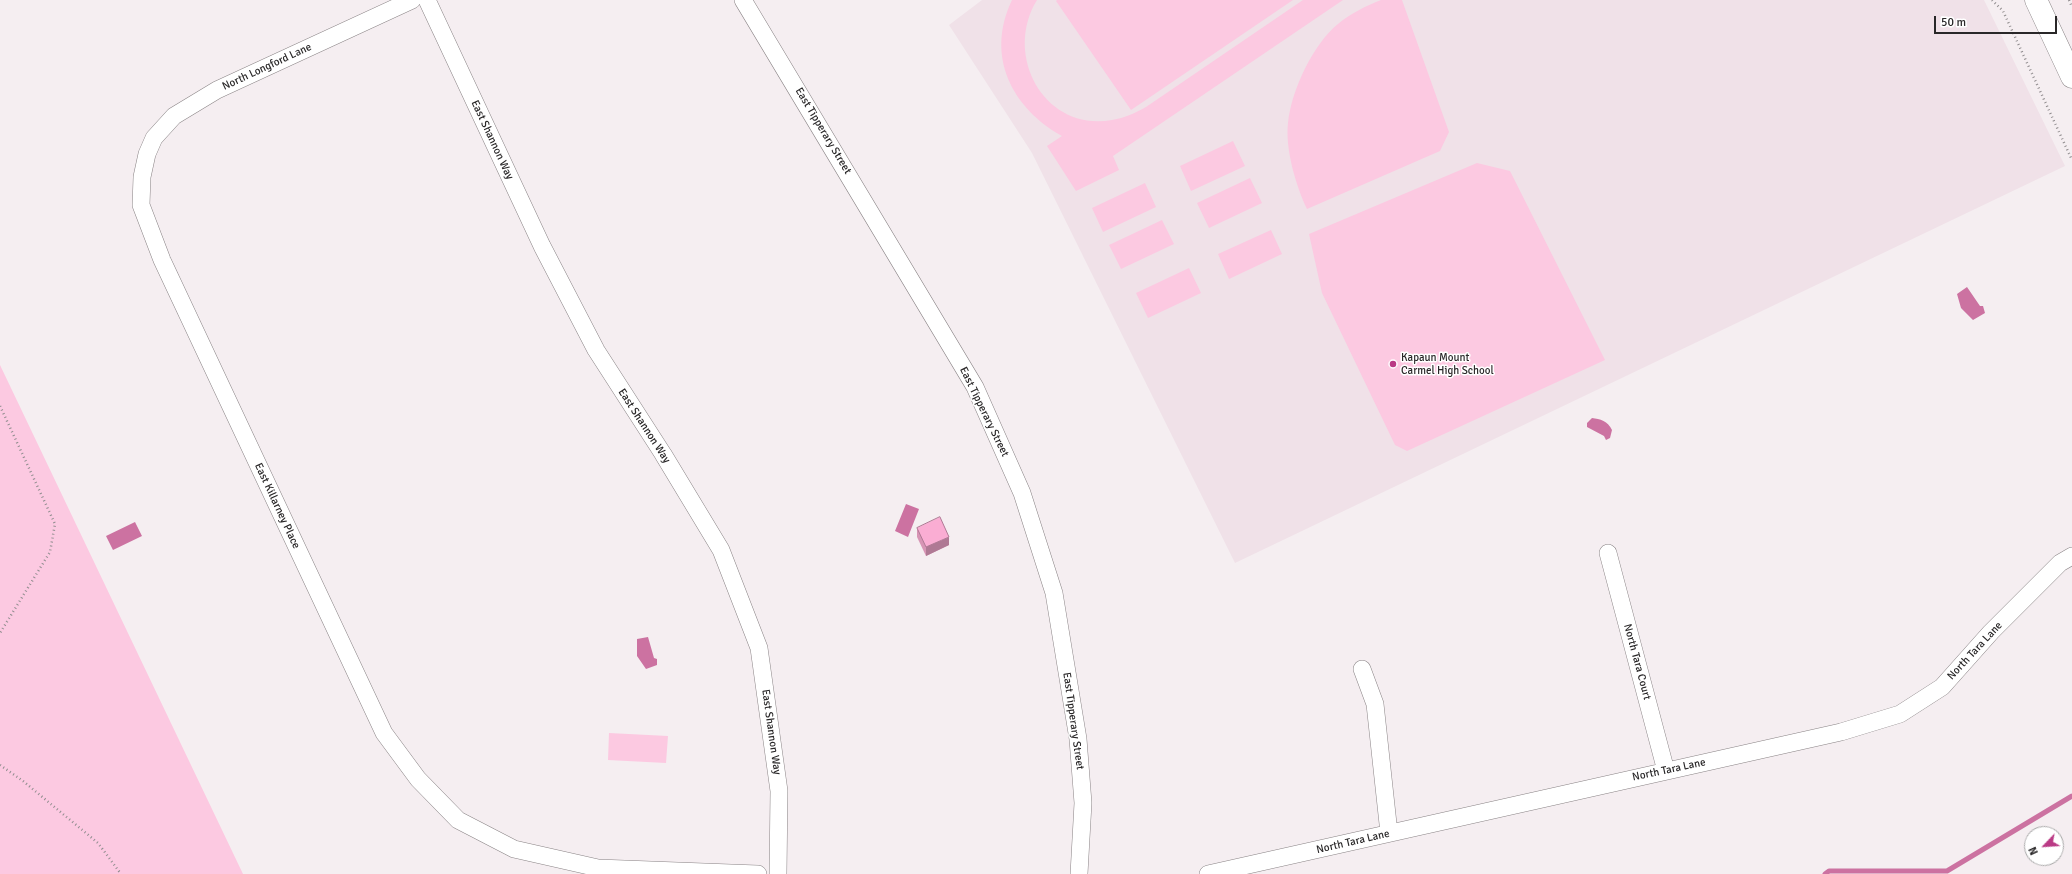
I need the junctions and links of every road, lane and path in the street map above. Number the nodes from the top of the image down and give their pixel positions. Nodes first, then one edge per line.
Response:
1 (412, 0) edge
2 (427, 0) edge
3 (743, 0) edge
4 (1992, 0) edge
5 (2036, 0) edge
6 (2069, 0) edge
7 (2072, 7) edge
8 (2072, 77) edge
9 (2072, 160) edge
10 (146, 161) joint
11 (0, 406) edge
12 (1608, 553) dead end
13 (2072, 556) edge
14 (0, 633) edge
15 (1362, 669) dead end
16 (0, 765) edge
17 (1666, 771) junction
18 (1389, 833) junction
19 (121, 874) edge
20 (758, 874) edge
21 (778, 874) edge
22 (1079, 874) edge
23 (1208, 874) edge

1 - 10 street, North Longford Lane
2 - 21 street, East Shannon Way
3 - 22 street, East Tipperary Street
4 - 9 path
5 - 8 main road
6 - 7 path
10 - 20 street, East Killarney Place
11 - 14 path
12 - 17 street, North Tara Court
13 - 17 street, North Tara Lane
15 - 18 street
16 - 19 path
17 - 18 street, North Tara Lane
18 - 23 street, North Tara Lane

